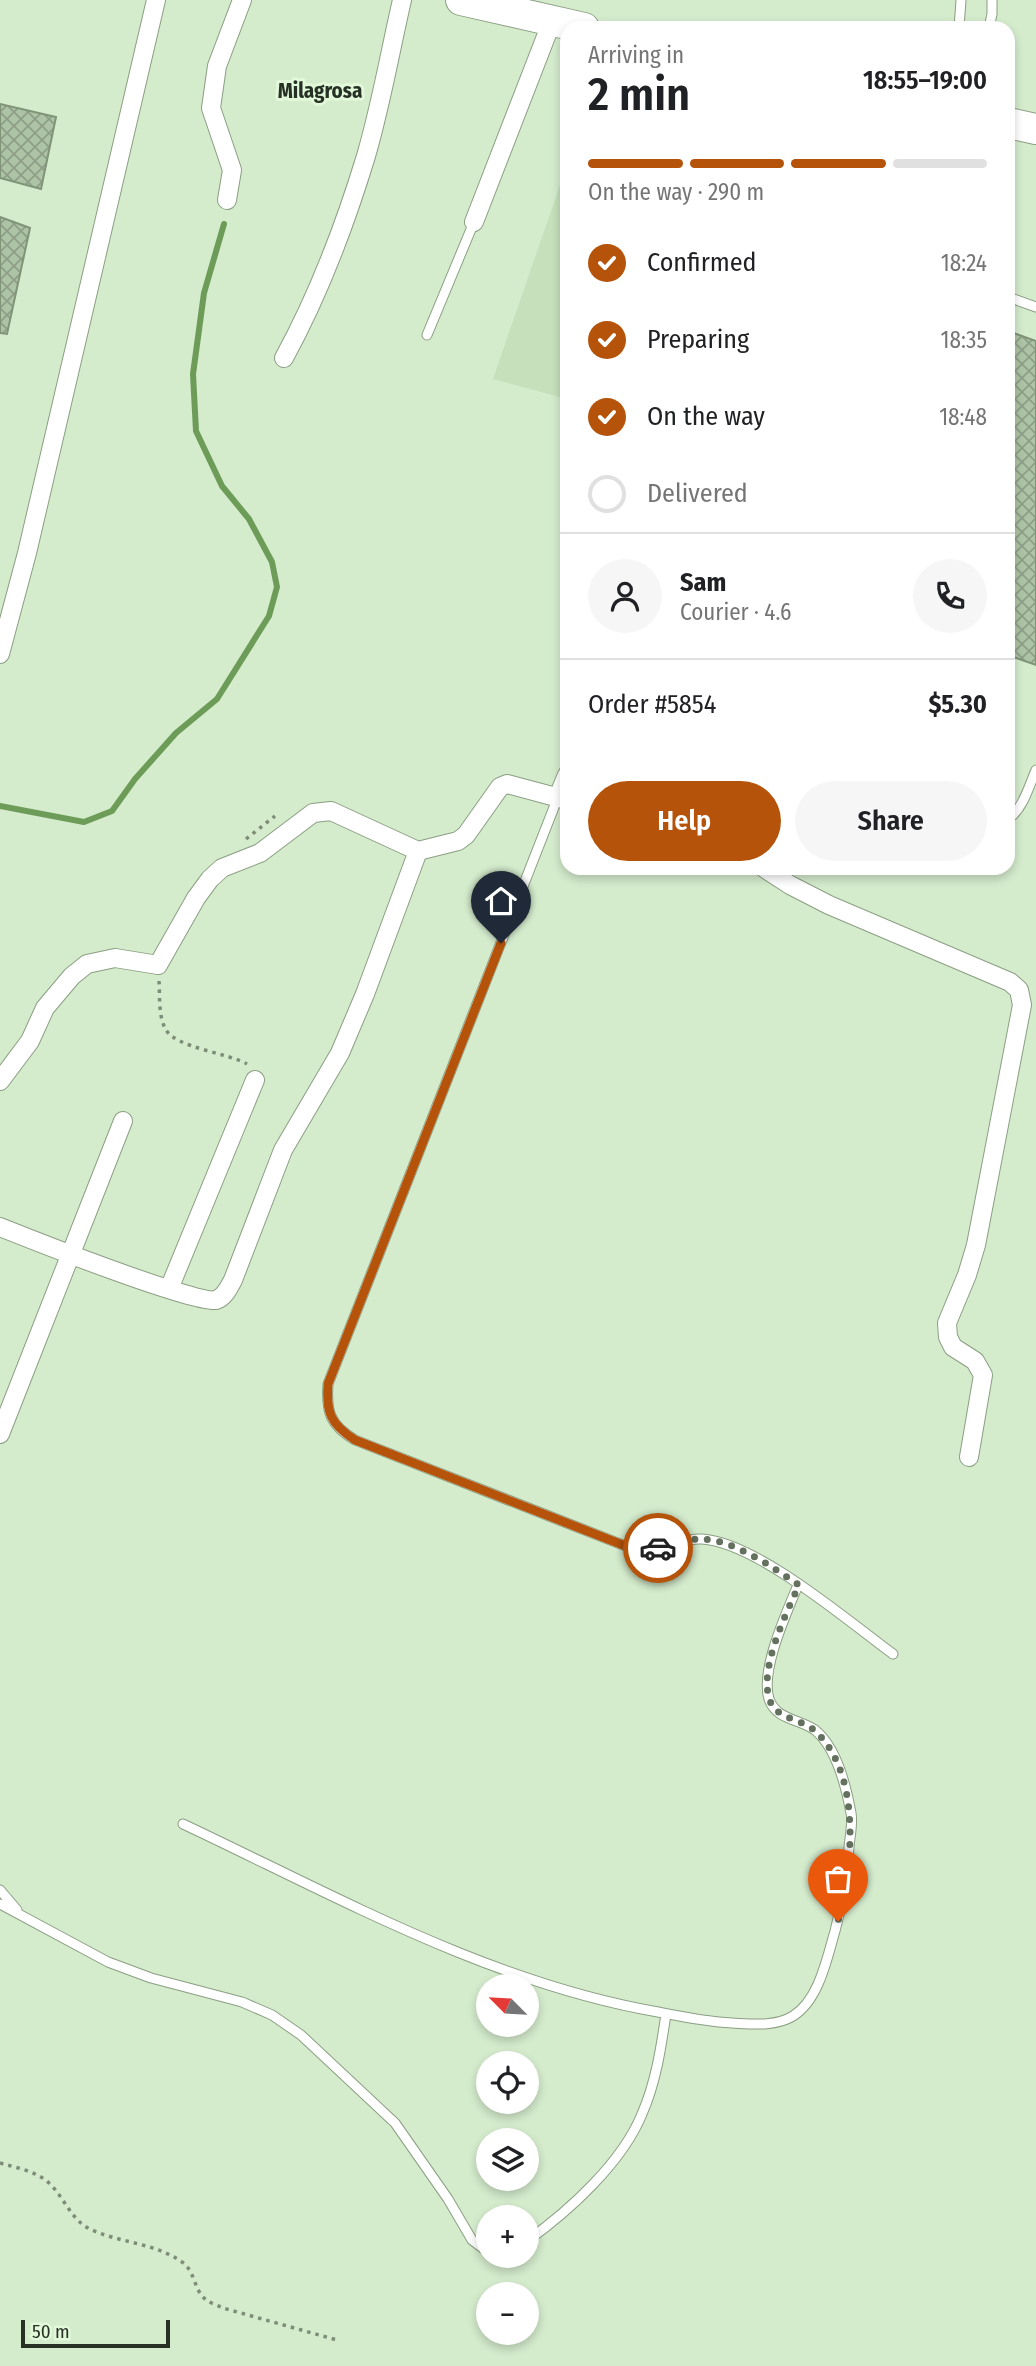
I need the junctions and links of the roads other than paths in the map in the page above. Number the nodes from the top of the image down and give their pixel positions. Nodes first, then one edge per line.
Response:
1 (156, 0) edge
2 (242, 0) edge
3 (402, 0) edge
4 (461, 0) edge
5 (961, 0) edge
6 (992, 0) edge
7 (552, 21) junction
8 (960, 21) edge
9 (990, 21) edge
10 (560, 23) edge
11 (1015, 124) edge
12 (1036, 129) edge
13 (227, 200) dead end
14 (474, 222) joint
15 (1015, 299) edge
16 (1036, 307) edge
17 (427, 335) dead end
18 (284, 358) dead end
19 (0, 654) edge
20 (1036, 770) edge
21 (560, 798) edge
22 (560, 806) edge
23 (1015, 811) edge
24 (418, 851) junction
25 (774, 875) edge
26 (254, 1080) road end
27 (0, 1081) edge
28 (122, 1121) dead end
29 (0, 1227) edge
30 (71, 1254) junction
31 (169, 1289) junction
32 (0, 1434) edge
33 (969, 1457) dead end
34 (799, 1585) junction
35 (893, 1654) dead end
36 (183, 1824) dead end
37 (0, 1889) edge
38 (0, 1904) edge
39 (18, 1912) junction
40 (666, 2014) junction
41 (539, 2231) edge
42 (476, 2243) edge

1 - 19 street
2 - 13 street
3 - 18 street
4 - 7 highway
5 - 8 lane
6 - 9 lane
7 - 10 highway
7 - 14 street
11 - 12 highway
14 - 17 lane
15 - 16 lane
20 - 23 lane
21 - 24 street
22 - 34 lane
24 - 27 street
24 - 31 street
25 - 33 street
26 - 31 street
28 - 30 street
29 - 30 street
30 - 31 street
30 - 32 street
34 - 35 lane
34 - 40 lane
36 - 40 lane
37 - 39 lane
38 - 39 lane
39 - 42 lane
40 - 41 lane

